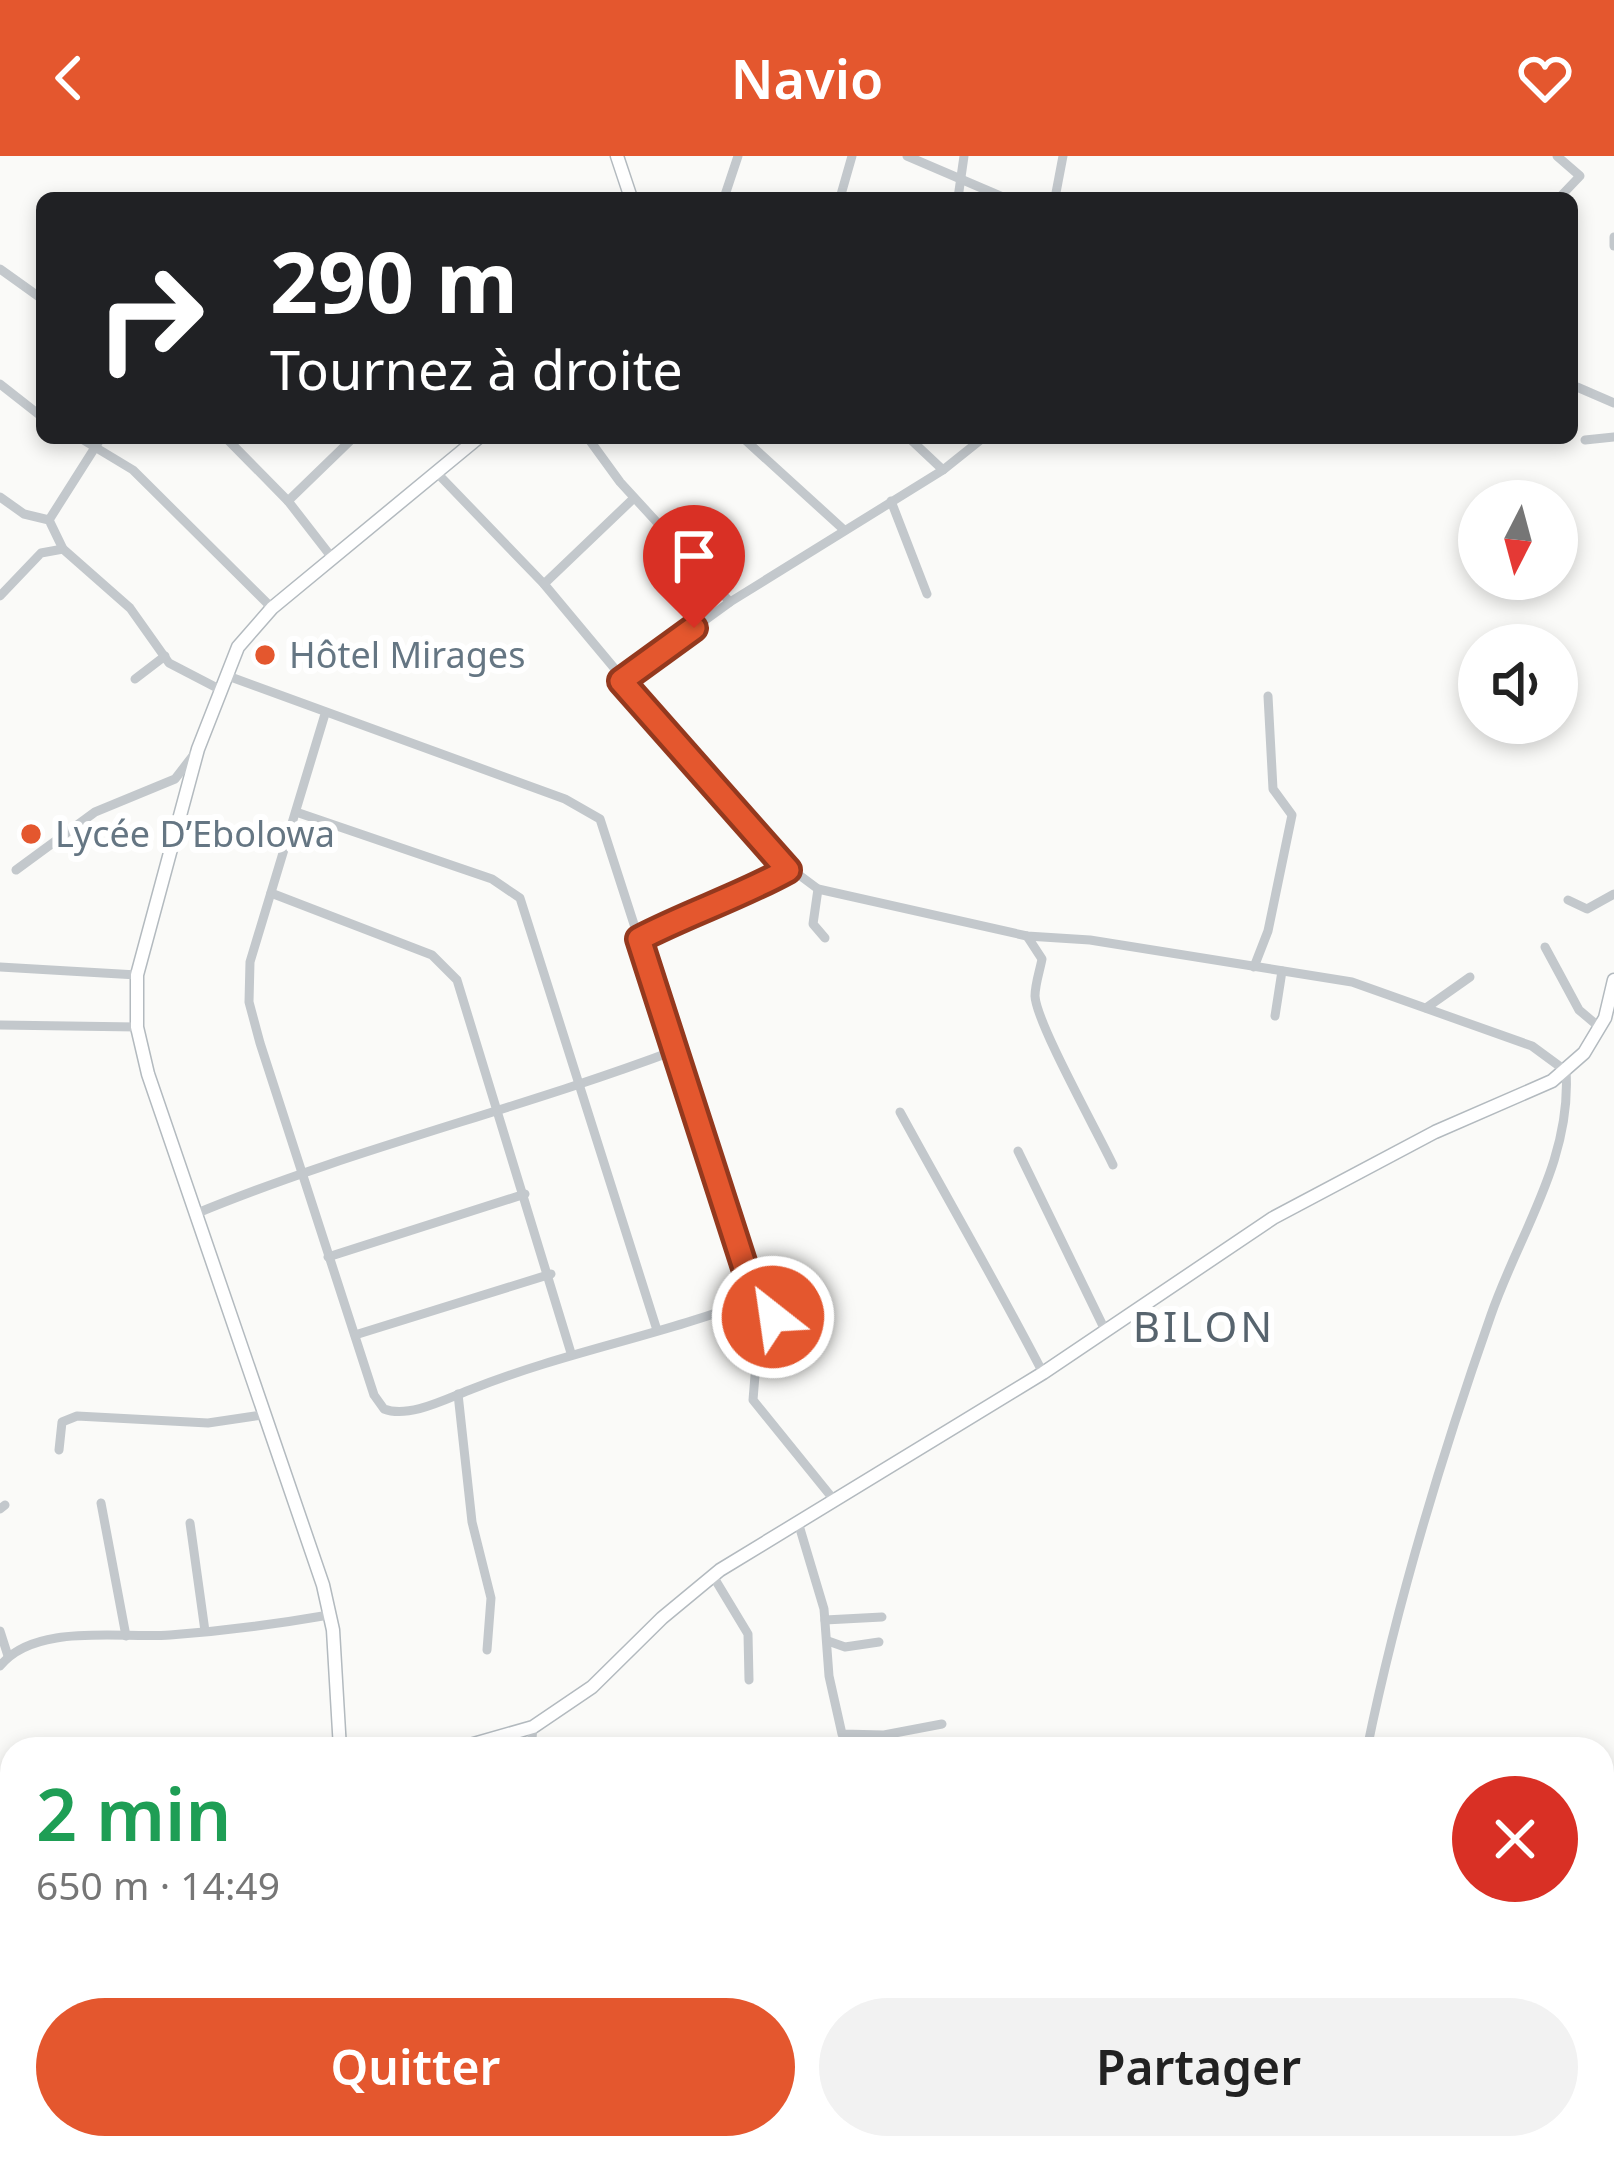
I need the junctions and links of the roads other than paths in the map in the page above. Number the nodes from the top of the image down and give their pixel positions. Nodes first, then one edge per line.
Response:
1 (617, 156) edge
2 (738, 156) edge
3 (852, 156) edge
4 (907, 156) edge
5 (964, 156) edge
6 (1063, 156) edge
7 (1557, 156) edge
8 (961, 181) junction
9 (629, 192) edge
10 (726, 192) edge
11 (842, 192) edge
12 (959, 192) edge
13 (989, 192) edge
14 (1056, 192) edge
15 (1565, 192) edge
16 (0, 269) edge
17 (36, 292) edge
18 (0, 383) edge
19 (1578, 387) edge
20 (1614, 403) edge
21 (36, 412) edge
22 (1614, 437) edge
23 (1585, 440) dead end
24 (97, 444) edge
25 (100, 444) edge
26 (233, 444) edge
27 (239, 444) edge
28 (347, 444) edge
29 (466, 444) edge
30 (593, 444) edge
31 (750, 444) edge
32 (915, 444) edge
33 (976, 444) edge
34 (236, 447) junction
35 (943, 470) junction
36 (437, 473) junction
37 (0, 496) edge
38 (634, 499) junction
39 (891, 501) junction
40 (288, 502) junction
41 (49, 520) junction
42 (843, 529) junction
43 (63, 549) junction
44 (334, 560) junction
45 (544, 584) junction
46 (927, 594) dead end
47 (0, 596) edge
48 (730, 602) junction
49 (272, 608) junction
50 (165, 656) junction
51 (228, 676) junction
52 (135, 680) dead end
53 (621, 681) junction
54 (221, 690) junction
55 (1268, 696) dead end
56 (325, 714) junction
57 (198, 749) junction
58 (296, 812) junction
59 (16, 870) dead end
60 (788, 870) junction
61 (818, 889) junction
62 (272, 893) junction
63 (1614, 893) edge
64 (1568, 900) dead end
65 (1027, 936) junction
66 (825, 938) dead end
67 (639, 939) junction
68 (1545, 946) dead end
69 (0, 968) edge
70 (1254, 968) junction
71 (1282, 971) junction
72 (137, 975) junction
73 (1469, 977) dead end
74 (1614, 980) edge
75 (1426, 1008) junction
76 (1275, 1016) dead end
77 (1606, 1024) edge
78 (0, 1025) edge
79 (137, 1027) junction
80 (676, 1050) junction
81 (1566, 1071) junction
82 (579, 1087) junction
83 (900, 1112) dead end
84 (499, 1113) junction
85 (1018, 1151) dead end
86 (1113, 1165) dead end
87 (298, 1172) junction
88 (525, 1194) junction
89 (195, 1214) junction
90 (328, 1257) junction
91 (551, 1274) junction
92 (755, 1299) junction
93 (656, 1327) junction
94 (1104, 1328) junction
95 (355, 1335) junction
96 (571, 1353) junction
97 (1042, 1373) junction
98 (458, 1394) junction
99 (262, 1414) junction
100 (59, 1450) dead end
101 (834, 1500) junction
102 (101, 1503) dead end
103 (190, 1522) dead end
104 (798, 1522) junction
105 (713, 1576) junction
106 (329, 1615) junction
107 (882, 1617) dead end
108 (825, 1620) junction
109 (0, 1630) edge
110 (205, 1631) junction
111 (126, 1636) junction
112 (828, 1641) junction
113 (879, 1642) dead end
114 (487, 1650) dead end
115 (4, 1661) edge
116 (749, 1680) dead end
117 (942, 1724) dead end
118 (533, 1727) junction
119 (339, 1737) edge
120 (498, 1737) edge
121 (532, 1737) edge
122 (1369, 1737) edge

1 - 9 street
2 - 10 street
3 - 11 street
4 - 8 street
5 - 8 street
6 - 14 street
7 - 15 street
8 - 12 street
8 - 13 street
16 - 17 street
18 - 21 street
19 - 20 street
22 - 23 street
24 - 41 street
25 - 49 street
26 - 34 street
27 - 34 street
28 - 40 street
29 - 36 street
30 - 38 street
31 - 42 street
32 - 35 street
33 - 35 street
34 - 40 street
35 - 39 street
36 - 44 street
36 - 45 street
37 - 41 street
38 - 45 street
38 - 48 street
39 - 42 street
39 - 46 street
40 - 44 street
41 - 43 street
42 - 48 street
43 - 47 street
43 - 50 street
44 - 49 street
45 - 53 street
48 - 53 street
49 - 51 street
50 - 52 street
50 - 54 street
51 - 54 street
51 - 56 street
53 - 60 street
54 - 57 street
55 - 70 street
56 - 58 street
56 - 67 street
57 - 59 street
57 - 72 street
58 - 62 street
58 - 82 street
60 - 61 street
60 - 67 street
61 - 65 street
61 - 66 street
62 - 84 street
62 - 87 street
63 - 64 street
65 - 70 street
65 - 86 street
67 - 80 street
68 - 77 street
69 - 72 street
70 - 71 street
71 - 75 street
71 - 76 street
72 - 79 street
73 - 75 street
74 - 77 street
75 - 81 street
77 - 81 street
78 - 79 street
79 - 89 street
80 - 82 street
80 - 92 street
81 - 94 street
81 - 122 street
82 - 84 street
82 - 93 street
83 - 97 street
84 - 87 street
84 - 88 street
85 - 94 street
87 - 89 street
87 - 90 street
88 - 90 street
88 - 91 street
89 - 99 street
90 - 95 street
91 - 95 street
91 - 96 street
92 - 93 street
92 - 101 street
93 - 96 street
94 - 97 street
95 - 98 street
96 - 98 street
97 - 101 street
98 - 114 street
99 - 100 street
99 - 106 street
101 - 104 street
102 - 111 street
103 - 110 street
104 - 105 street
104 - 108 street
105 - 116 street
105 - 118 street
106 - 110 street
106 - 119 street
107 - 108 street
108 - 112 street
109 - 115 street
110 - 111 street
111 - 115 street
112 - 113 street
112 - 117 street
118 - 120 street
118 - 121 street

